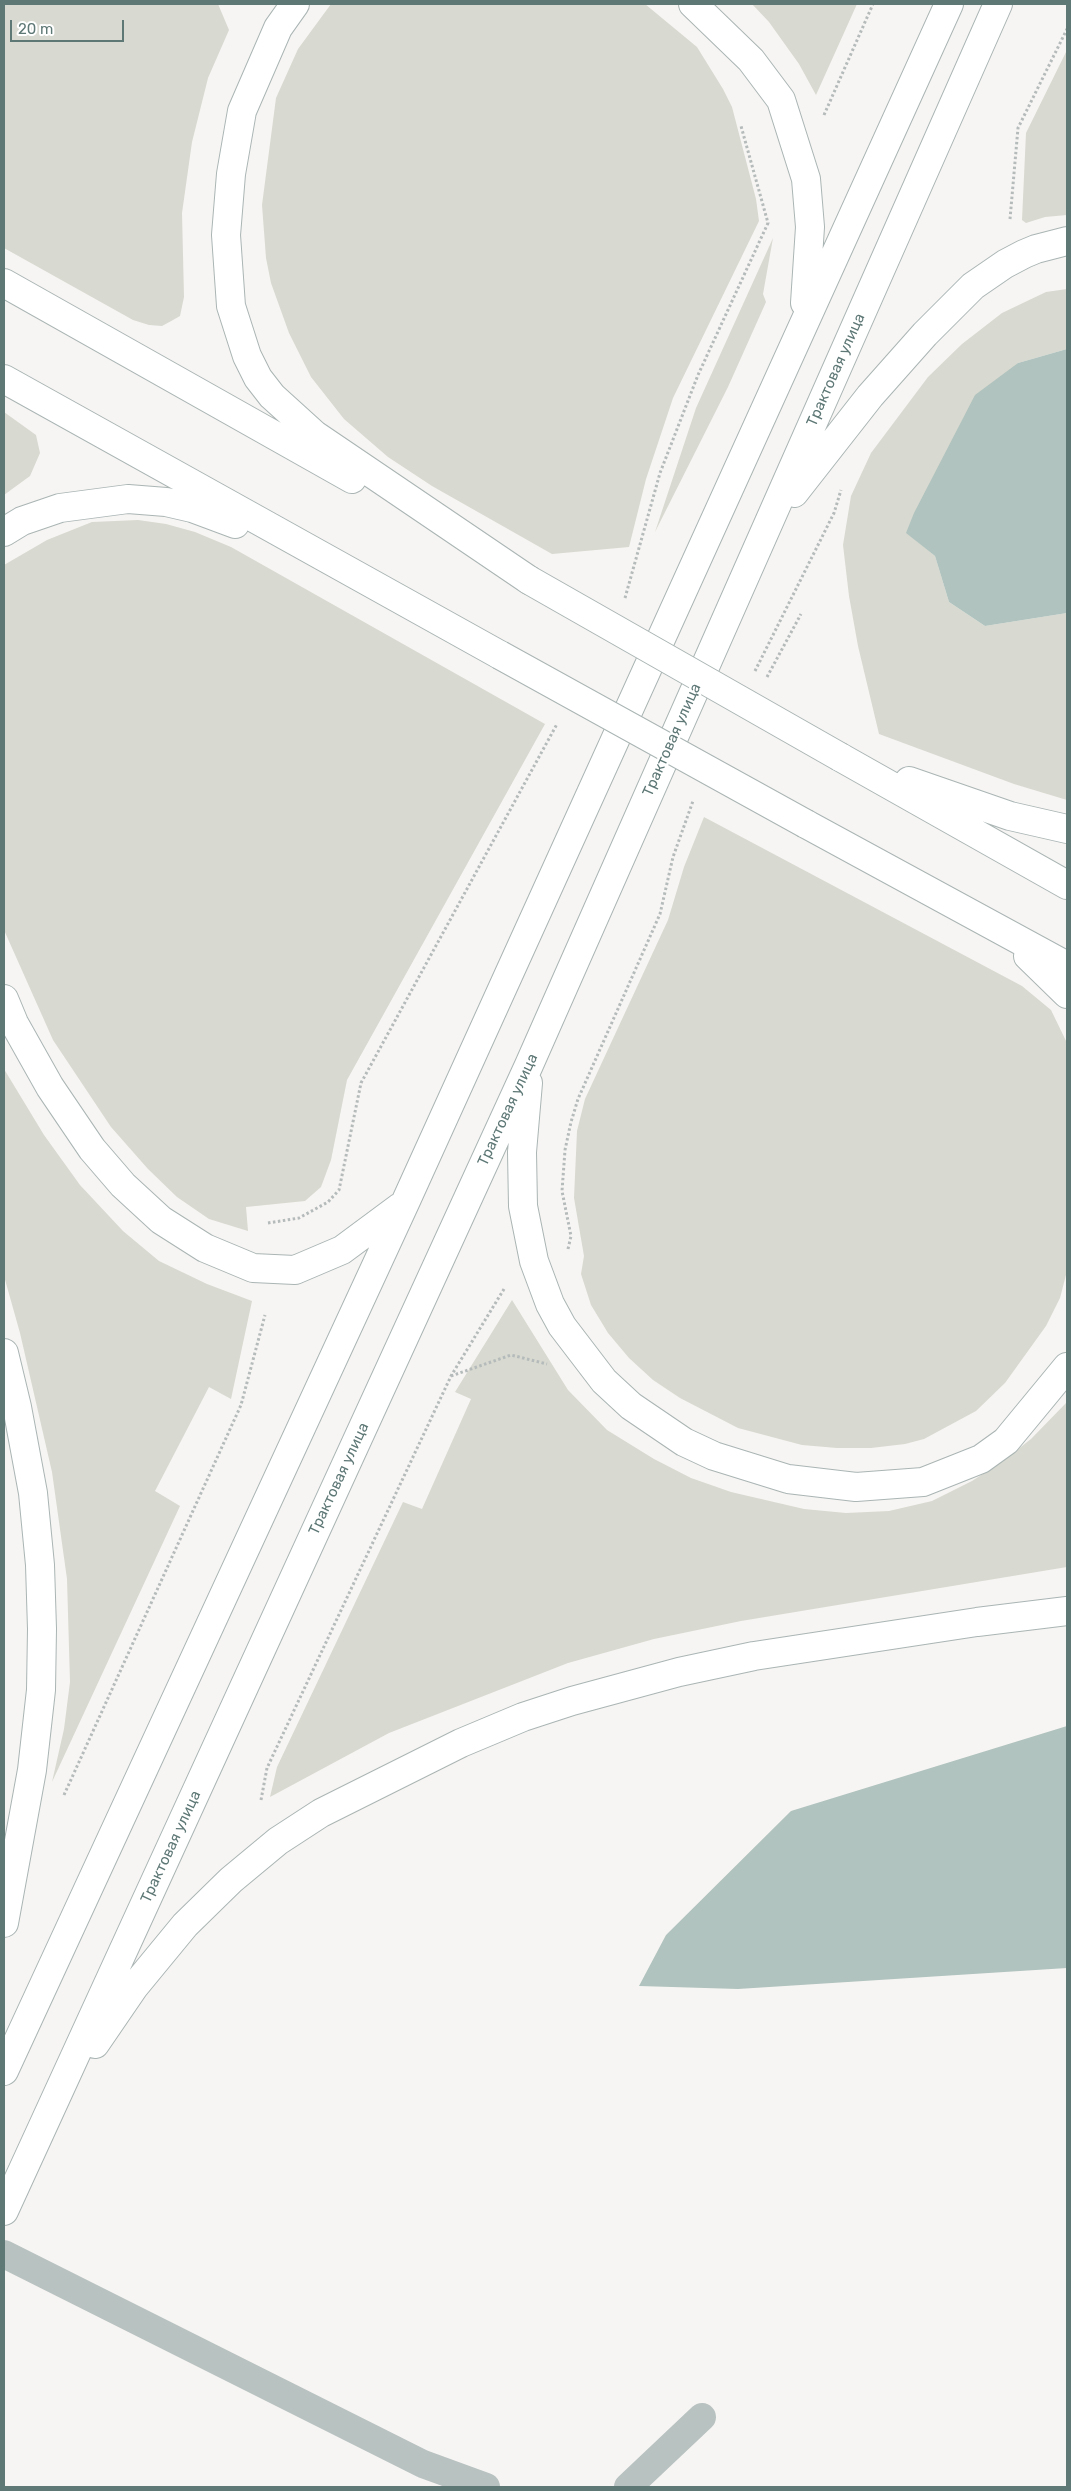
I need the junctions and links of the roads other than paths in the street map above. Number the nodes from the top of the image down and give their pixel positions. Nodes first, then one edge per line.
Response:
1 (294, 4) edge
2 (693, 4) edge
3 (949, 4) edge
4 (998, 4) edge
5 (1067, 241) edge
6 (4, 283) edge
7 (802, 328) junction
8 (4, 379) edge
9 (4, 532) edge
10 (762, 537) junction
11 (529, 580) junction
12 (500, 655) junction
13 (840, 757) junction
14 (1067, 829) edge
15 (1067, 885) edge
16 (1002, 931) junction
17 (1067, 966) edge
18 (1067, 994) edge
19 (4, 999) edge
20 (529, 1064) junction
21 (405, 1203) junction
22 (4, 1353) edge
23 (1067, 1367) edge
24 (1067, 1611) edge
25 (4, 1923) edge
26 (4, 2071) edge
27 (48, 2114) junction
28 (4, 2211) edge
29 (4, 2254) edge
30 (702, 2417) dead end
31 (486, 2487) edge
32 (628, 2487) edge

1 - 11 main road
2 - 7 main road
3 - 7 main road
4 - 10 main road, Трактовая улица
5 - 10 main road
6 - 11 main road
7 - 21 main road
8 - 12 main road
9 - 12 main road
10 - 20 main road, Трактовая улица
11 - 13 main road, bridge
12 - 16 main road, bridge
13 - 14 main road
13 - 15 main road
16 - 17 main road
16 - 18 main road
19 - 21 main road
20 - 23 main road
20 - 27 main road, Трактовая улица
21 - 26 main road
22 - 25 main road
24 - 27 main road
27 - 28 main road, Трактовая улица
29 - 31 lane
30 - 32 lane

